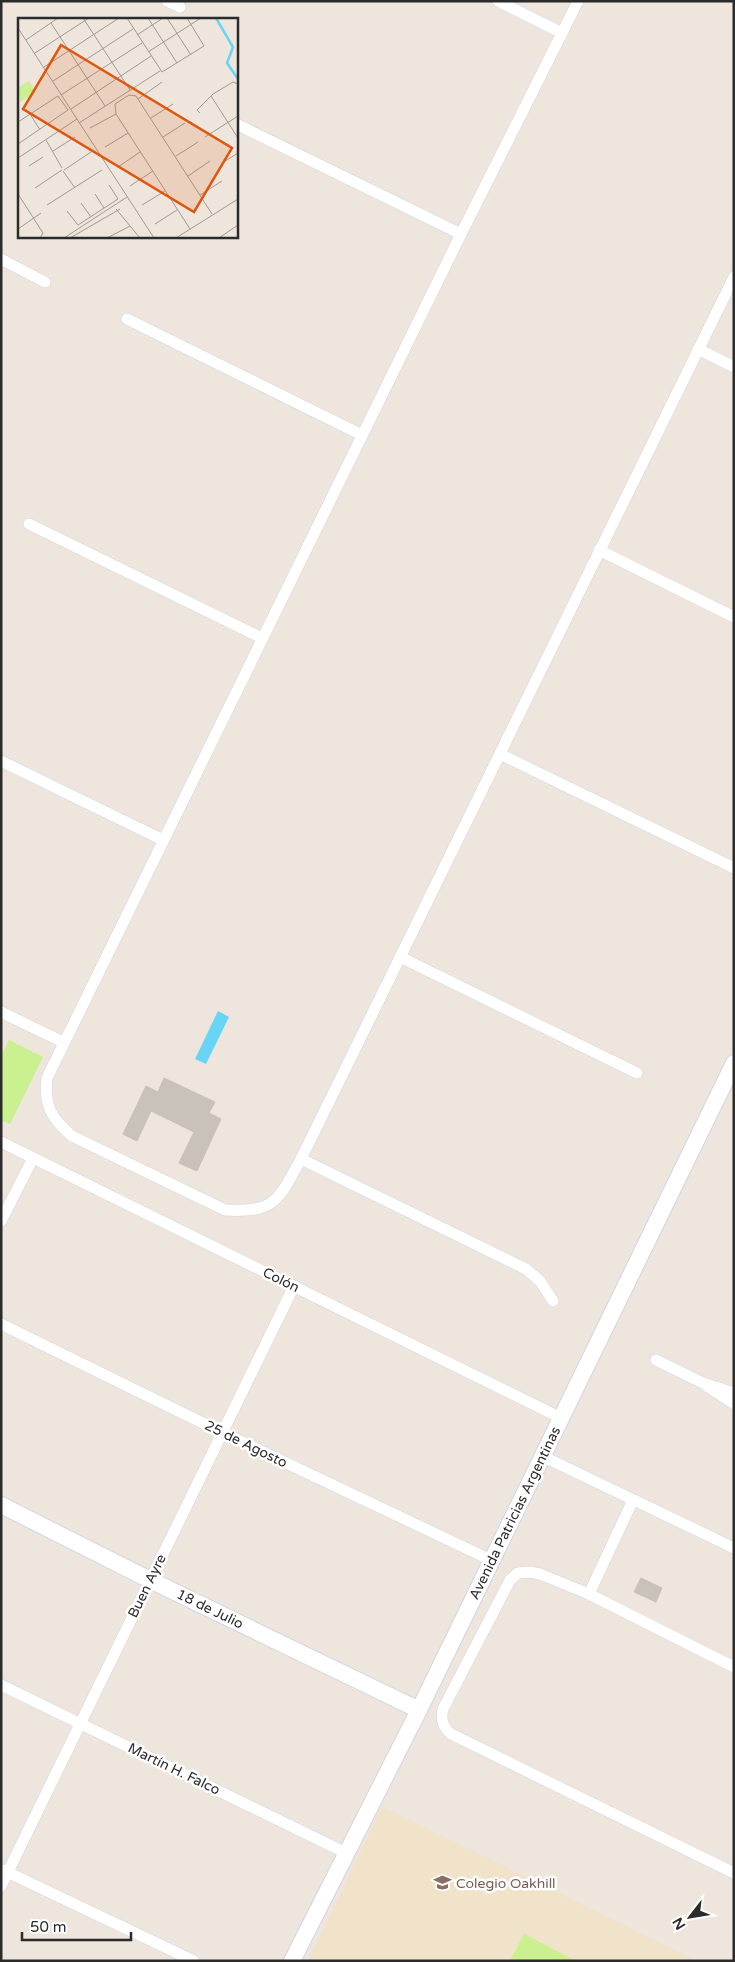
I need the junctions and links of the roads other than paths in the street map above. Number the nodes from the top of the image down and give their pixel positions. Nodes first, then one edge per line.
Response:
1 (167, 1) edge
2 (498, 1) edge
3 (578, 1) edge
4 (180, 7) dead end
5 (562, 32) junction
6 (238, 125) edge
7 (461, 234) junction
8 (1, 259) edge
9 (734, 277) edge
10 (45, 282) dead end
11 (127, 319) dead end
12 (698, 349) junction
13 (734, 367) edge
14 (362, 435) junction
15 (29, 524) dead end
16 (599, 550) junction
17 (734, 617) edge
18 (262, 638) junction
19 (500, 754) junction
20 (1, 761) edge
21 (163, 840) junction
22 (734, 868) edge
23 (400, 957) junction
24 (1, 1012) edge
25 (63, 1042) junction
26 (734, 1063) edge
27 (637, 1073) dead end
28 (1, 1142) edge
29 (33, 1158) junction
30 (301, 1159) junction
31 (1, 1221) edge
32 (294, 1286) junction
33 (553, 1302) dead end
34 (1, 1324) edge
35 (656, 1360) dead end
36 (703, 1383) junction
37 (734, 1393) edge
38 (734, 1404) edge
39 (561, 1418) junction
40 (223, 1433) junction
41 (542, 1456) junction
42 (633, 1500) junction
43 (1, 1505) edge
44 (734, 1548) edge
45 (493, 1561) junction
46 (150, 1580) junction
47 (589, 1594) junction
48 (734, 1667) edge
49 (1, 1685) edge
50 (420, 1710) junction
51 (80, 1723) junction
52 (346, 1853) junction
53 (5, 1871) edge
54 (734, 1873) edge
55 (1, 1886) edge
56 (194, 1961) edge
57 (292, 1961) edge

1 - 4 street
2 - 5 street
3 - 5 street
5 - 7 street
6 - 7 street
7 - 14 street
8 - 10 street
9 - 12 street
11 - 14 street
12 - 13 street
12 - 16 street
14 - 18 street
15 - 18 street
16 - 17 street
16 - 19 street
18 - 21 street
19 - 22 street
19 - 23 street
20 - 21 street
21 - 25 street
23 - 27 street
23 - 30 street
24 - 25 street
25 - 30 street
26 - 39 street, Avenida Patricias Argentinas
28 - 29 street, Colón
29 - 31 street
29 - 32 street, Colón
30 - 33 street
32 - 39 street, Colón
32 - 40 street, Buen Ayre
34 - 40 street, 25 de Agosto
35 - 36 street
36 - 37 street
36 - 38 street
39 - 41 street, Avenida Patricias Argentinas
40 - 45 street, 25 de Agosto
40 - 46 street, Buen Ayre
41 - 42 street
41 - 45 street, Avenida Patricias Argentinas
42 - 44 street
42 - 47 street
43 - 46 street, 18 de Julio
45 - 50 street, Avenida Patricias Argentinas
46 - 50 street, 18 de Julio
46 - 51 street, Buen Ayre
47 - 48 street
47 - 54 street
49 - 51 street, Martín H. Falco
50 - 52 street, Avenida Patricias Argentinas
51 - 52 street, Martín H. Falco
51 - 53 street, Buen Ayre
52 - 57 street, Avenida Patricias Argentinas
53 - 55 street, Buen Ayre
53 - 56 street

